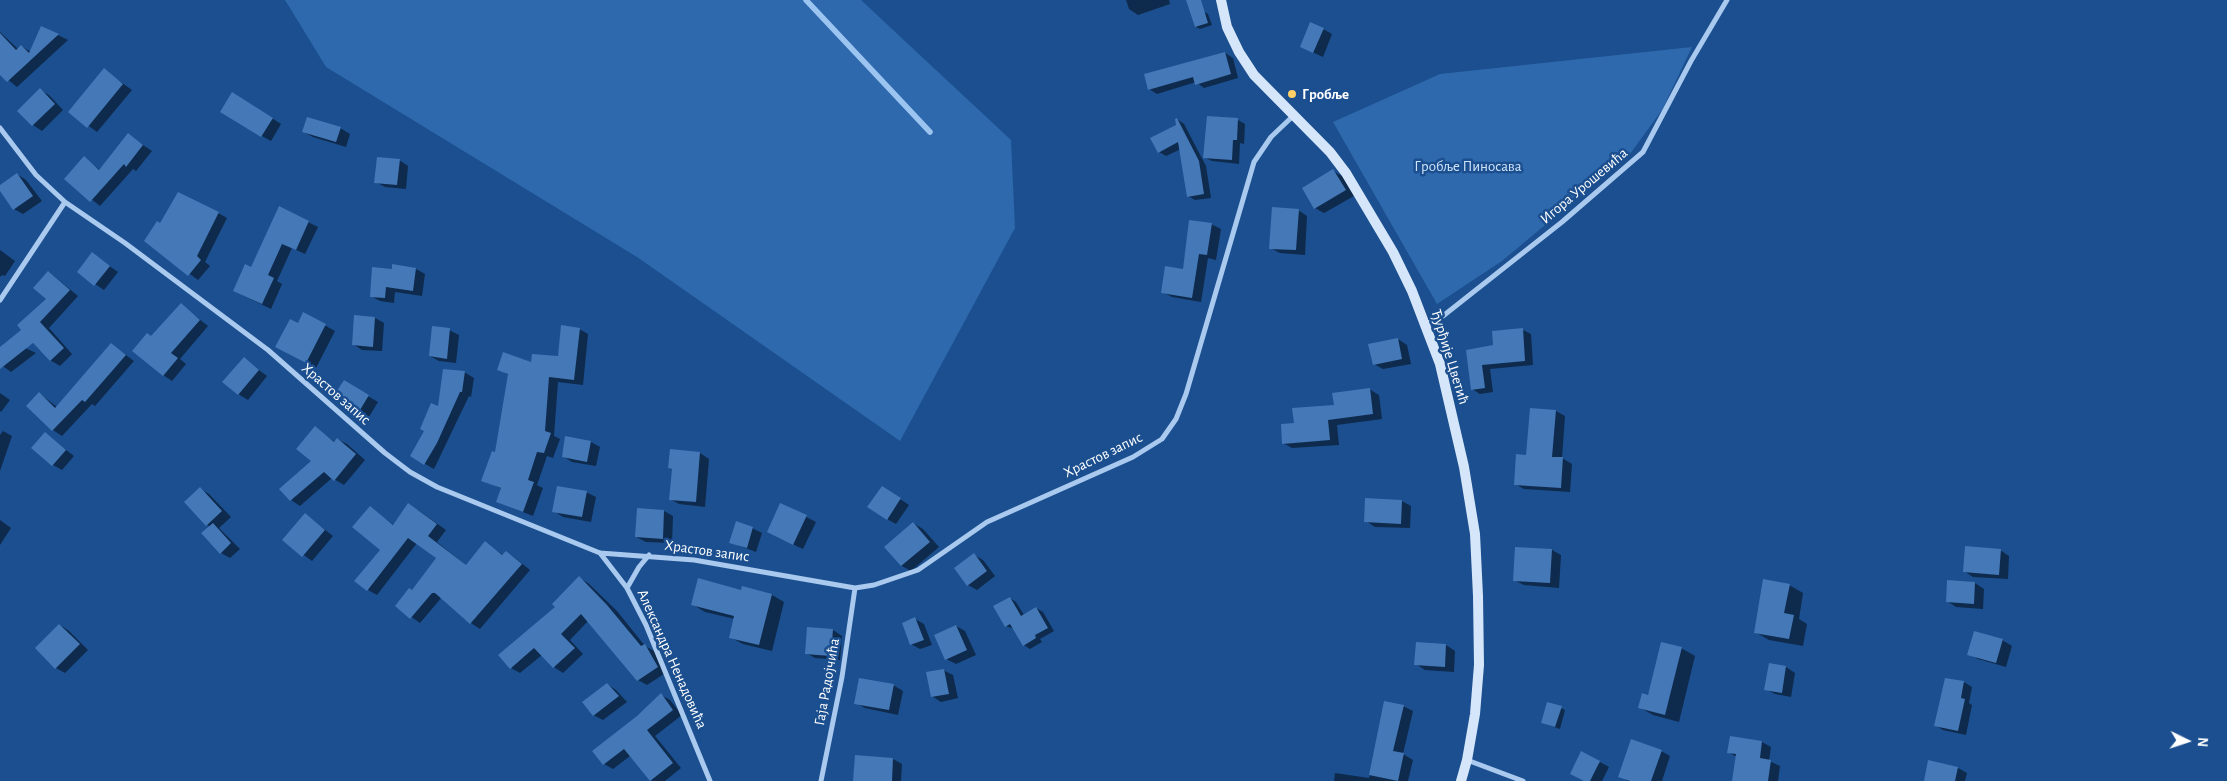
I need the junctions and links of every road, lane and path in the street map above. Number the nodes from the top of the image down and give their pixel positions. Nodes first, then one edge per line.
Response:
1 (1221, 0) edge
2 (1727, 0) edge
3 (1293, 116) junction
4 (0, 128) edge
5 (66, 202) junction
6 (0, 300) edge
7 (1426, 324) junction
8 (600, 553) junction
9 (650, 555) junction
10 (627, 588) junction
11 (855, 588) junction
12 (1467, 760) junction
13 (710, 781) edge
14 (821, 781) edge
15 (1461, 781) edge
16 (1522, 781) edge

1 - 3 street, Ђурђије Цветић
2 - 7 street, Игора Урошевића
3 - 7 street, Ђурђије Цветић
3 - 11 street, Храстов запис
4 - 5 street, Храстов запис
5 - 6 street
5 - 8 street, Храстов запис
7 - 12 street, Ђурђије Цветић
8 - 9 street, Храстов запис
8 - 10 street, Александра Ненадовића
9 - 10 street
9 - 11 street, Храстов запис
10 - 13 street, Александра Ненадовића
11 - 14 street, Гаја Радојчића
12 - 15 street, Ђурђије Цветић
12 - 16 street

